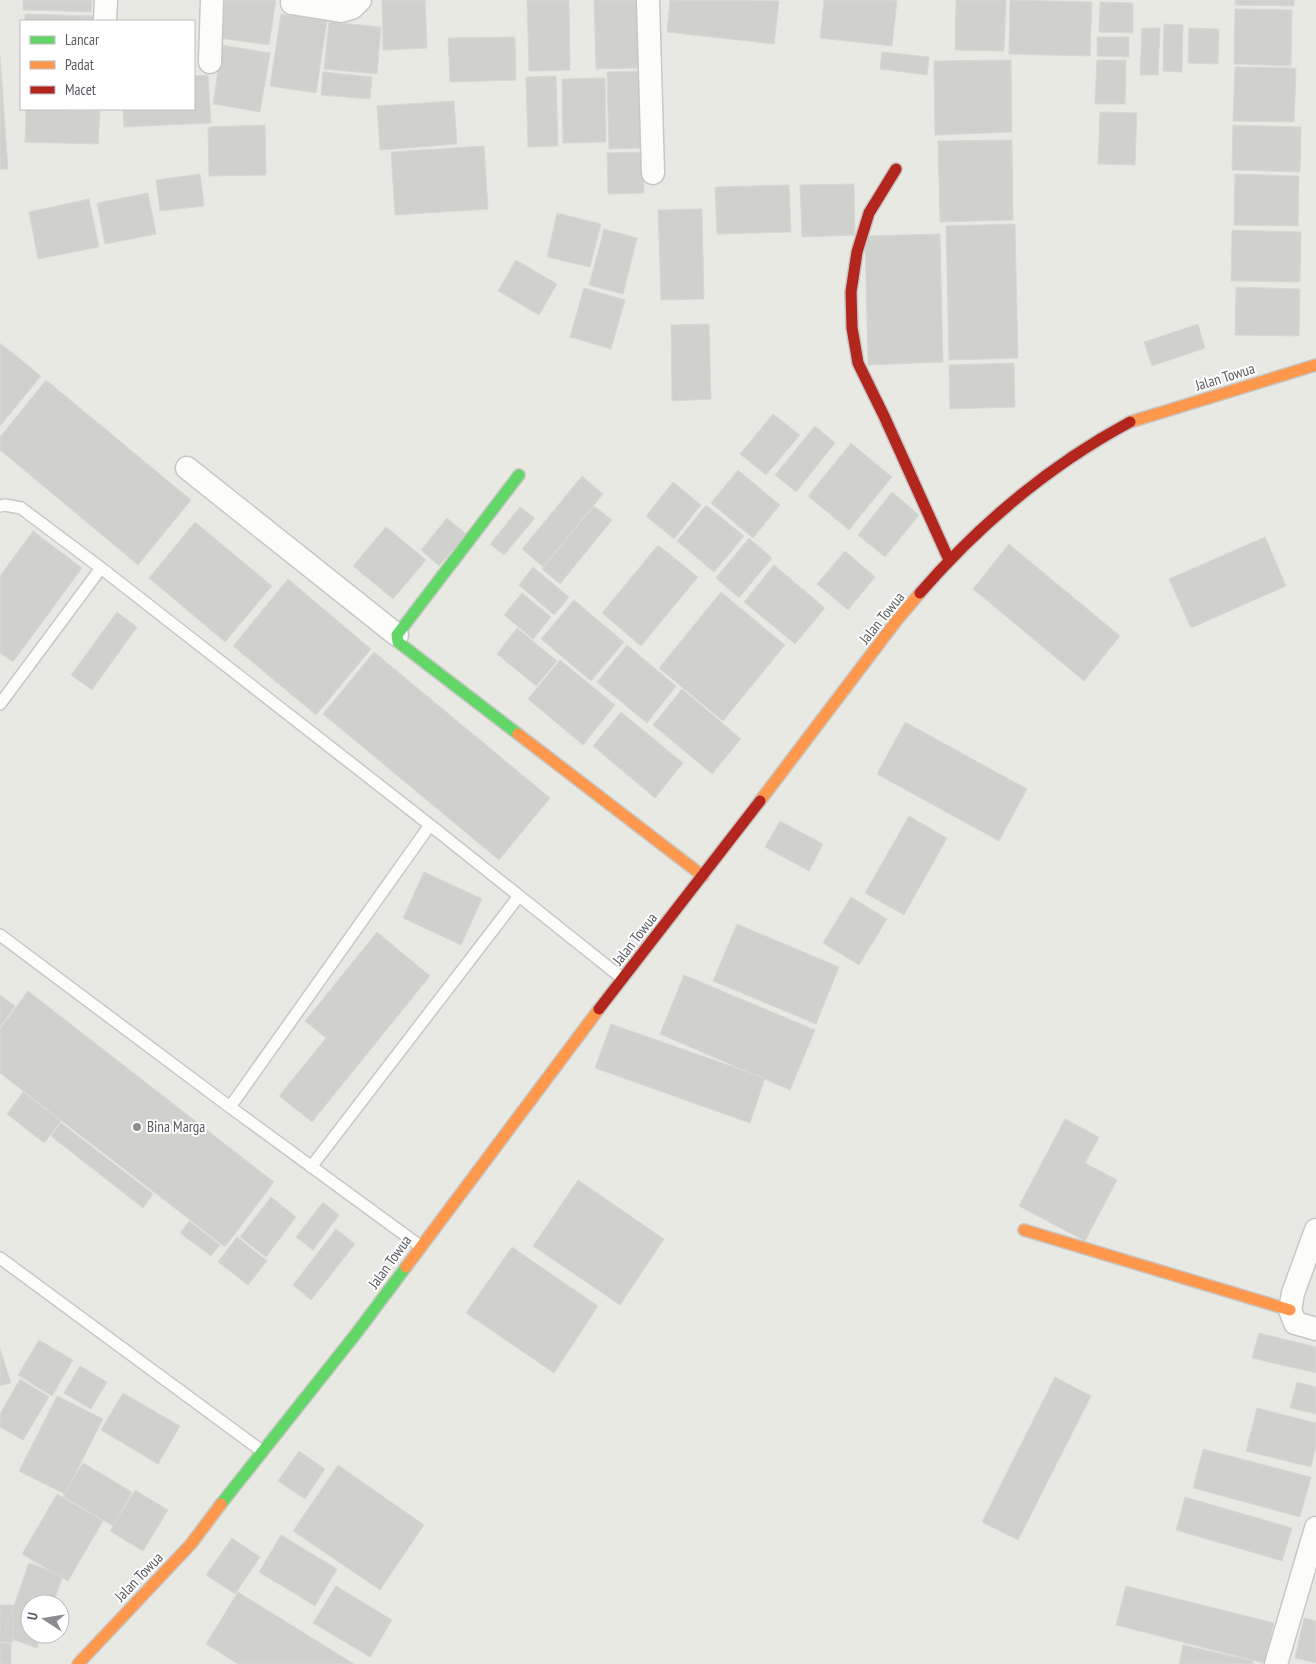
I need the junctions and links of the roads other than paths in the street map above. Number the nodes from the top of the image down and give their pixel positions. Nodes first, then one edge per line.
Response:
1 (106, 0) edge
2 (212, 0) edge
3 (360, 0) edge
4 (648, 0) edge
5 (292, 3) dead end
6 (105, 20) edge
7 (210, 62) dead end
8 (896, 169) dead end
9 (653, 173) dead end
10 (1316, 365) edge
11 (187, 468) dead end
12 (519, 475) dead end
13 (0, 506) edge
14 (949, 560) junction
15 (101, 568) junction
16 (397, 635) junction
17 (0, 704) edge
18 (430, 825) junction
19 (703, 876) junction
20 (519, 896) junction
21 (0, 935) edge
22 (622, 978) junction
23 (230, 1107) junction
24 (311, 1166) junction
25 (1024, 1230) dead end
26 (1316, 1230) edge
27 (420, 1246) junction
28 (0, 1258) edge
29 (1290, 1310) junction
30 (1316, 1329) edge
31 (262, 1451) junction
32 (1316, 1528) edge
33 (78, 1664) edge
34 (1276, 1664) edge

1 - 6 street
2 - 7 street
3 - 5 street
4 - 9 street
8 - 14 main road
10 - 14 main road, Jalan Towua
11 - 16 street
12 - 16 main road
13 - 15 lane
14 - 19 main road, Jalan Towua
15 - 17 lane
15 - 18 lane
16 - 19 main road
18 - 20 lane
18 - 23 lane
19 - 22 main road, Jalan Towua
20 - 22 lane
20 - 24 lane
21 - 23 lane
22 - 27 main road, Jalan Towua
23 - 24 lane
24 - 27 lane
25 - 29 main road
26 - 29 street
27 - 31 main road, Jalan Towua
28 - 31 lane
29 - 30 street
31 - 33 main road, Jalan Towua
32 - 34 street

